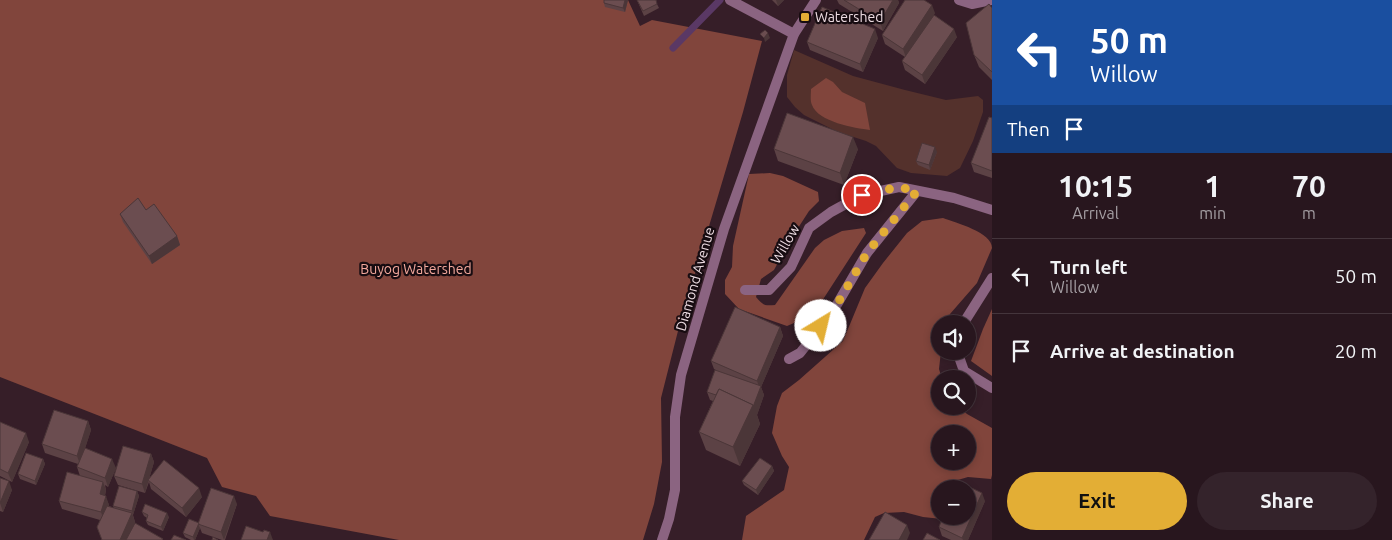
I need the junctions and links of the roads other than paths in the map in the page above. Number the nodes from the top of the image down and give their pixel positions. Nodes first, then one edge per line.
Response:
1 (816, 0) edge
2 (959, 0) edge
3 (992, 0) edge
4 (734, 2) edge
5 (794, 34) junction
6 (917, 191) junction
7 (992, 210) edge
8 (992, 278) edge
9 (745, 290) dead end
10 (969, 315) edge
11 (789, 358) dead end
12 (960, 360) edge
13 (992, 388) edge
14 (662, 540) edge

1 - 5 street, Diamond Avenue
2 - 3 street
4 - 5 street
5 - 14 street, Diamond Avenue
6 - 7 street, Willow
6 - 9 street, Willow
6 - 11 street
8 - 10 street
12 - 13 street

